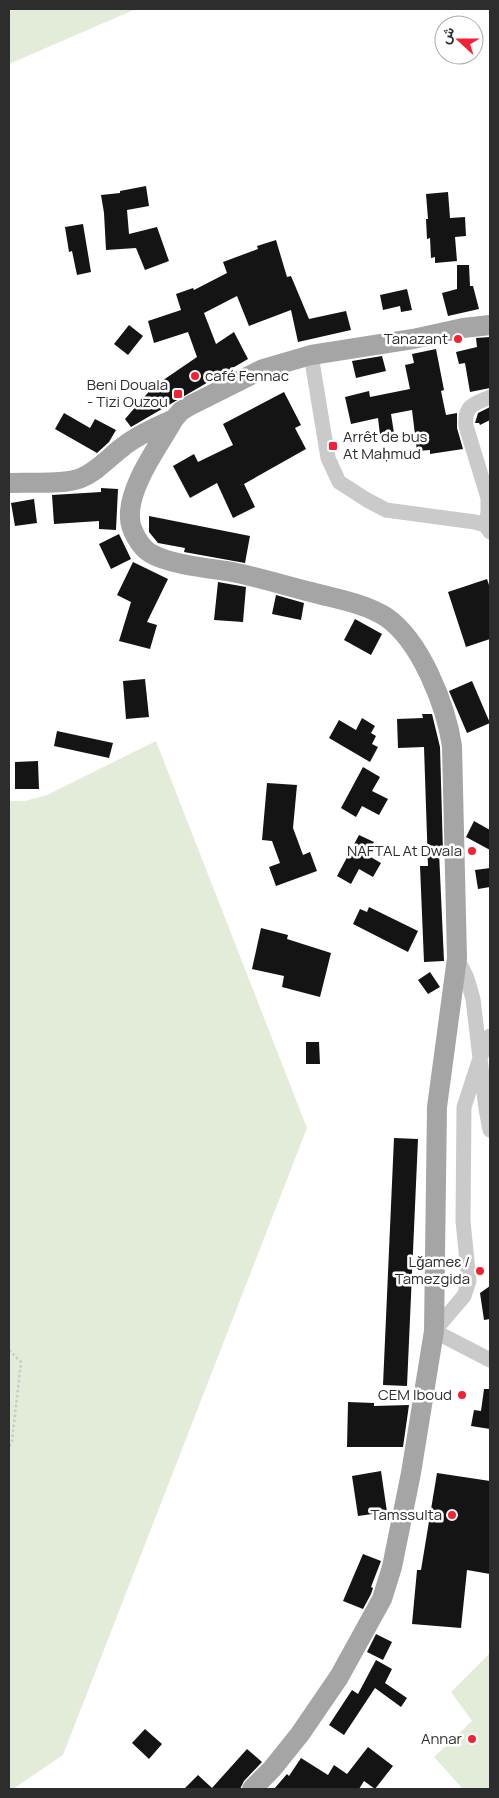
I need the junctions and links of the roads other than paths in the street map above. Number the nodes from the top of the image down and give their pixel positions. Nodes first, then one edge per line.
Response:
1 (490, 325) edge
2 (311, 355) junction
3 (490, 397) edge
4 (174, 419) junction
5 (9, 483) edge
6 (489, 528) edge
7 (457, 958) junction
8 (490, 1036) edge
9 (480, 1058) junction
10 (490, 1130) edge
11 (434, 1331) junction
12 (490, 1360) edge
13 (252, 1789) edge

1 - 2 main road
2 - 4 main road
2 - 6 street
3 - 6 street
4 - 5 main road
4 - 7 main road
7 - 9 street
7 - 11 main road
8 - 9 street
9 - 10 street
9 - 11 street
11 - 12 street
11 - 13 main road

